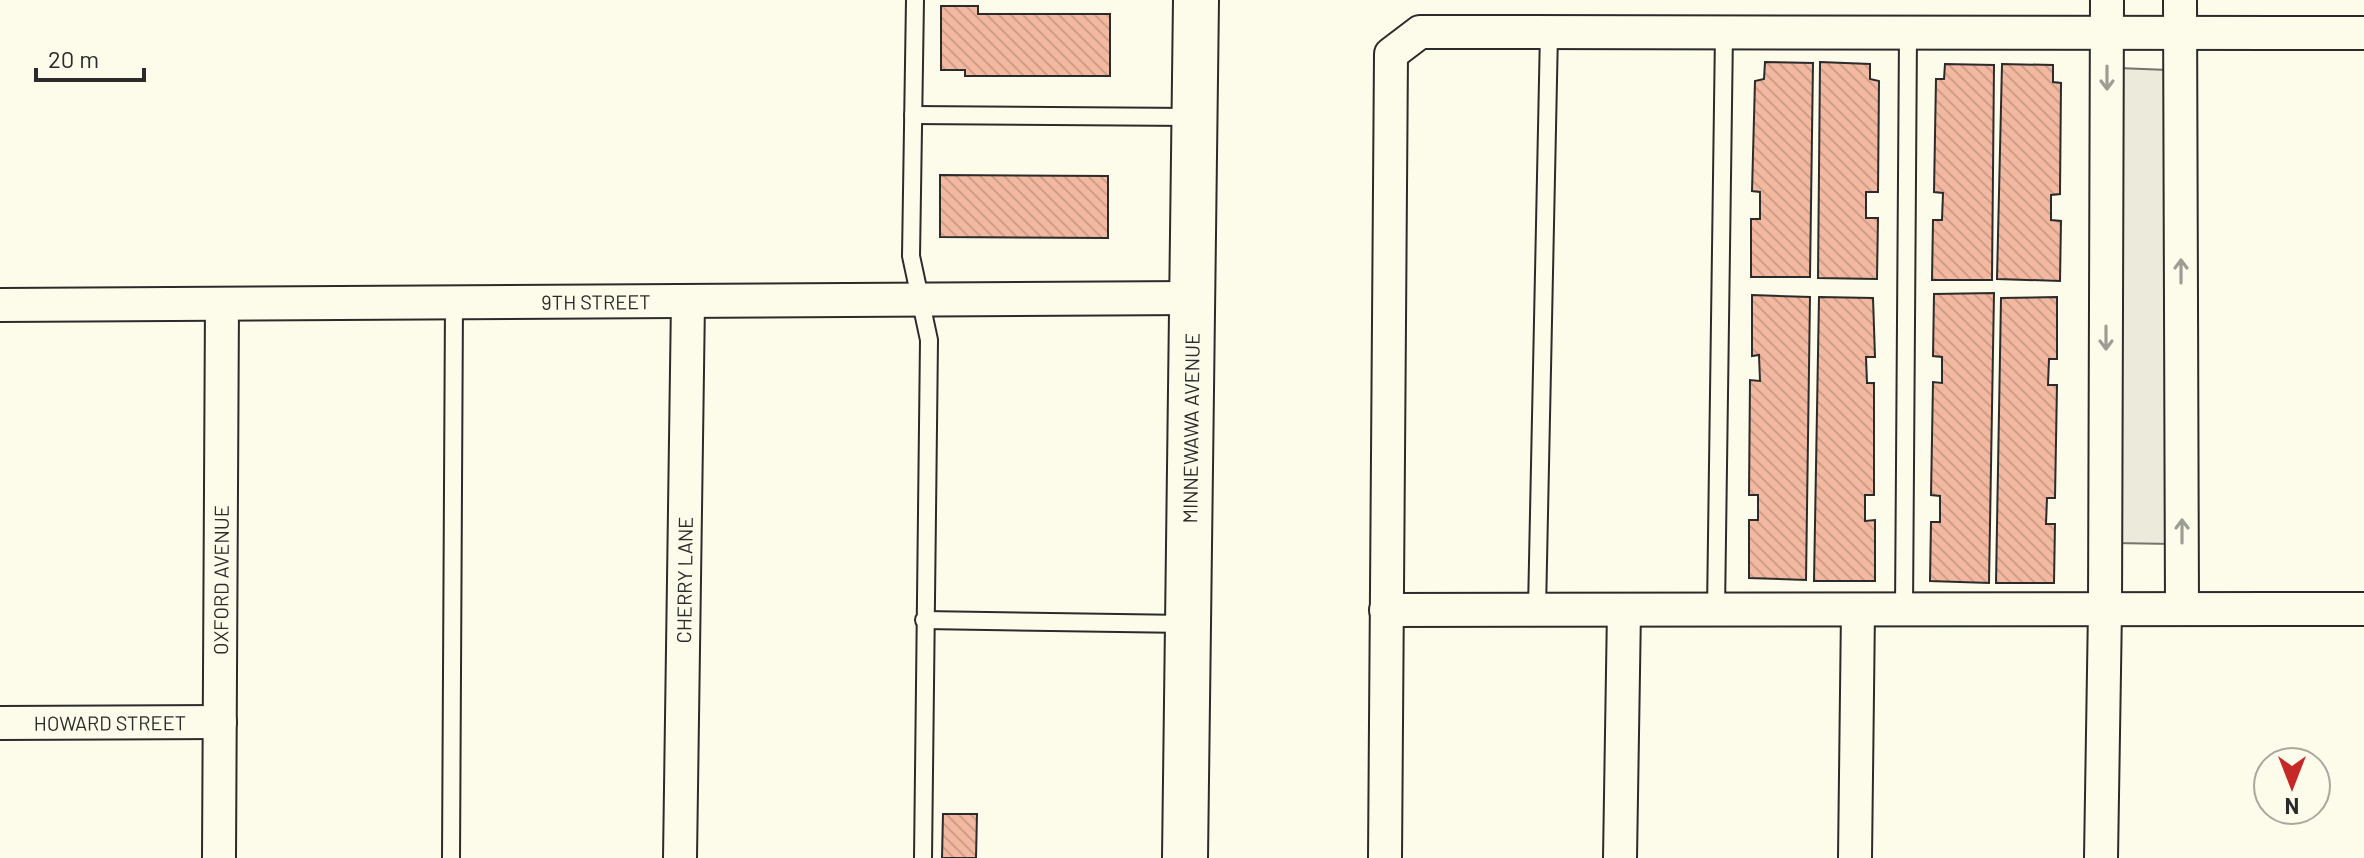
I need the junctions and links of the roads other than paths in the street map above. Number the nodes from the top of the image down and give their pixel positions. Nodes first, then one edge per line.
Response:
1 (915, 0) edge
2 (1196, 0) edge
3 (2107, 0) edge
4 (2180, 0) edge
5 (1549, 32) junction
6 (1724, 33) junction
7 (2364, 33) edge
8 (1908, 34) junction
9 (2107, 34) junction
10 (2180, 34) junction
11 (913, 115) junction
12 (1194, 117) junction
13 (1192, 298) junction
14 (688, 301) junction
15 (922, 301) junction
16 (454, 303) junction
17 (222, 304) junction
18 (0, 305) edge
19 (1904, 609) junction
20 (2105, 609) junction
21 (2182, 609) junction
22 (2364, 609) edge
23 (1386, 610) junction
24 (1537, 610) junction
25 (1624, 610) junction
26 (1716, 610) junction
27 (1858, 610) junction
28 (924, 620) junction
29 (1188, 624) junction
30 (220, 722) junction
31 (0, 723) edge
32 (219, 858) edge
33 (451, 858) edge
34 (680, 858) edge
35 (923, 858) edge
36 (1185, 858) edge
37 (1385, 858) edge
38 (1620, 858) edge
39 (1855, 858) edge
40 (2101, 858) edge

1 - 11 lane
2 - 12 main road, MINNEWAWA AVENUE
3 - 9 street
4 - 10 street
5 - 6 street
5 - 23 street
5 - 24 lane
6 - 8 street
6 - 26 lane
7 - 10 street
8 - 9 street
8 - 19 lane
9 - 10 street
9 -> 20 street
21 -> 10 street
11 - 12 lane
11 - 15 lane
12 - 13 main road, MINNEWAWA AVENUE
13 - 15 street, 9TH STREET
13 - 29 main road, MINNEWAWA AVENUE
14 - 15 street, 9TH STREET
14 - 16 street, 9TH STREET
14 - 34 street, CHERRY LANE
15 - 28 lane
16 - 17 street, 9TH STREET
16 - 33 lane
17 - 18 street, 9TH STREET
17 - 30 street, OXFORD AVENUE
19 - 20 street
19 - 27 street
20 - 21 street
20 - 40 street
21 - 22 street
23 - 24 street
23 - 37 street
24 - 25 street
25 - 26 street
25 - 38 street
26 - 27 street
27 - 39 street
28 - 29 lane
28 - 35 lane
29 - 36 main road, MINNEWAWA AVENUE
30 - 31 street, HOWARD STREET
30 - 32 street, OXFORD AVENUE

